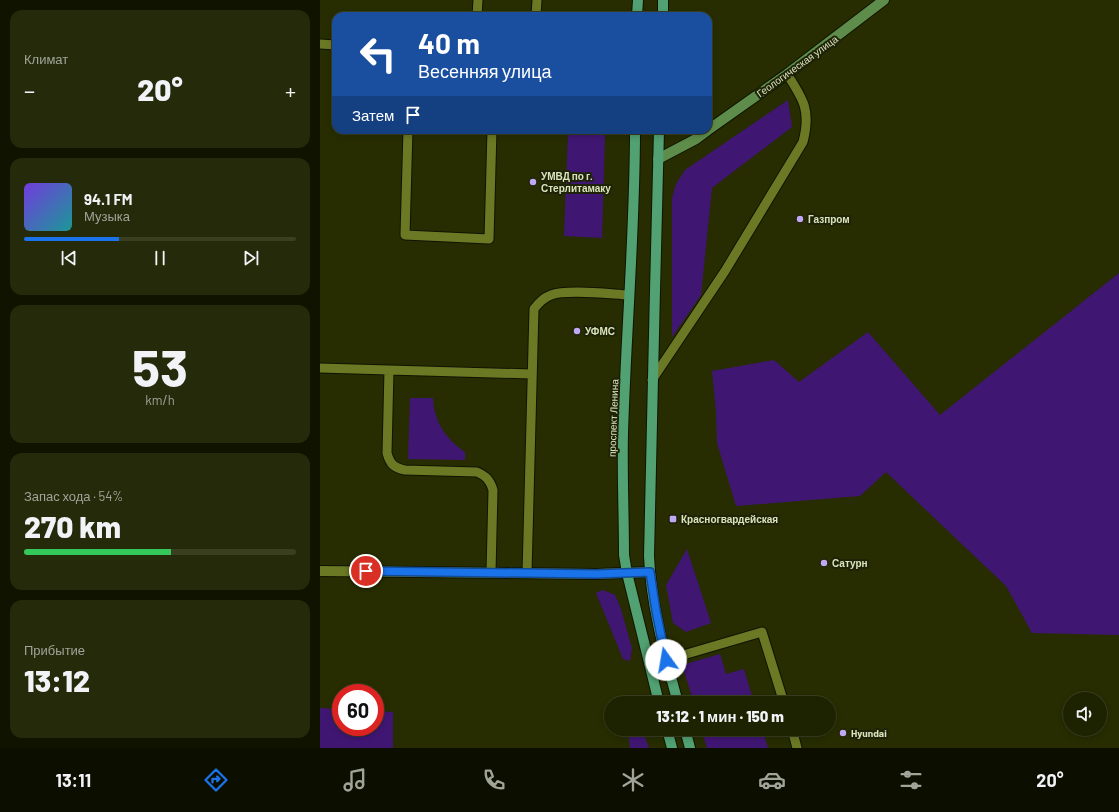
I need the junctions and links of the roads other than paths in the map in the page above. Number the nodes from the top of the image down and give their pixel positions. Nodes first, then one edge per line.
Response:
1 (478, 0) edge
2 (537, 0) edge
3 (638, 0) edge
4 (663, 0) edge
5 (884, 0) edge
6 (477, 12) edge
7 (536, 12) edge
8 (637, 12) edge
9 (663, 12) edge
10 (320, 44) edge
11 (332, 45) edge
12 (787, 74) junction
13 (712, 127) edge
14 (408, 134) edge
15 (492, 134) edge
16 (635, 134) edge
17 (659, 134) edge
18 (702, 134) edge
19 (658, 159) junction
20 (629, 295) junction
21 (320, 368) edge
22 (389, 370) junction
23 (532, 374) junction
24 (652, 380) junction
25 (320, 571) edge
26 (491, 572) junction
27 (650, 572) junction
28 (527, 573) junction
29 (627, 573) junction
30 (666, 660) junction
31 (649, 665) junction
32 (657, 696) edge
33 (676, 696) edge
34 (782, 696) edge
35 (669, 736) edge
36 (687, 736) edge
37 (794, 736) edge
38 (672, 748) edge
39 (690, 748) edge
40 (797, 748) edge

1 - 6 lane
2 - 7 lane
3 - 8 main road
4 - 9 main road
5 - 12 main road, Геологическая улица
10 - 11 lane
12 - 13 main road, Геологическая улица
12 - 24 lane
14 - 15 lane
16 - 20 main road, проспект Ленина
17 - 19 main road
18 - 19 main road, Геологическая улица
19 - 24 main road
20 - 23 lane
20 - 29 main road, проспект Ленина
21 - 22 lane
22 - 23 lane
22 - 26 lane
23 - 28 lane
24 - 27 main road
25 - 26 street
26 - 28 street
27 - 29 street
27 - 30 main road
28 - 29 street
29 - 31 main road, проспект Ленина
30 - 31 lane
30 - 33 main road
30 - 34 lane
31 - 32 main road, проспект Ленина
35 - 38 main road
36 - 39 main road
37 - 40 lane

